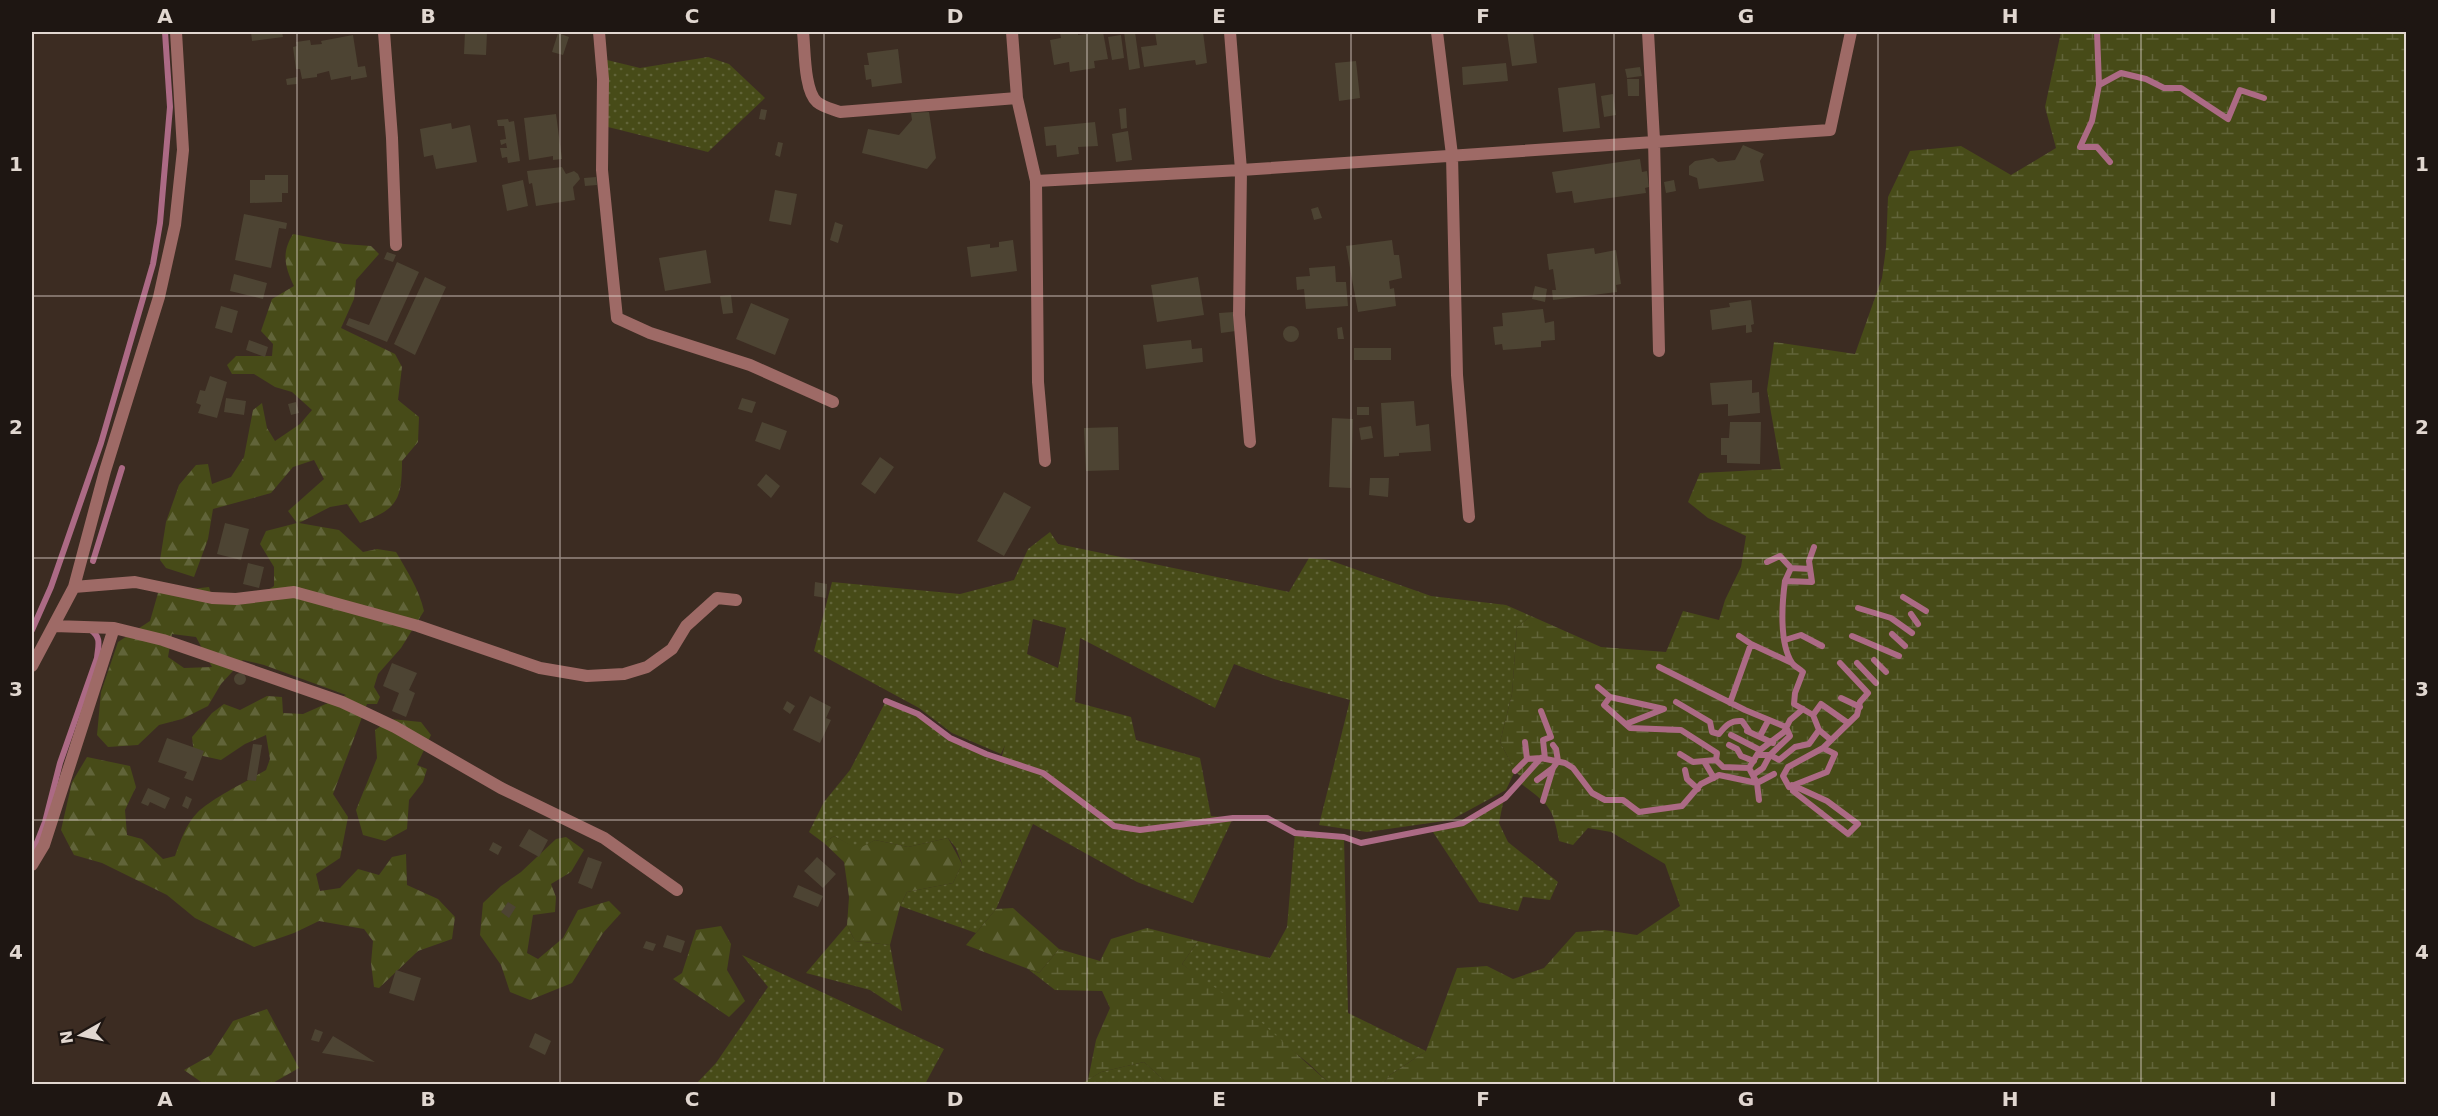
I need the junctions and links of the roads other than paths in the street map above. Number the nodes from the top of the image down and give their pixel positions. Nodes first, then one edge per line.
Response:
1 (176, 32) edge
2 (384, 32) edge
3 (599, 32) edge
4 (803, 32) edge
5 (1012, 32) edge
6 (1230, 32) edge
7 (1437, 32) edge
8 (1648, 32) edge
9 (1851, 32) edge
10 (1017, 98) junction
11 (1654, 140) junction
12 (1452, 155) junction
13 (1241, 170) junction
14 (1036, 181) junction
15 (396, 245) dead end
16 (1659, 351) dead end
17 (833, 402) dead end
18 (1250, 442) dead end
19 (1045, 461) dead end
20 (1469, 516) dead end
21 (74, 587) junction
22 (736, 600) dead end
23 (54, 626) junction
24 (114, 628) junction
25 (32, 666) edge
26 (32, 865) edge
27 (677, 890) dead end

1 - 21 street
2 - 15 street
3 - 17 street
4 - 10 street
5 - 10 street
6 - 13 street
7 - 12 street
8 - 11 street
9 - 11 street
10 - 14 street
11 - 12 street
11 - 16 street
12 - 13 street
12 - 20 street
13 - 14 street
13 - 18 street
14 - 19 street
21 - 22 street
21 - 23 street
23 - 24 street
23 - 25 street
24 - 26 street
24 - 27 street

